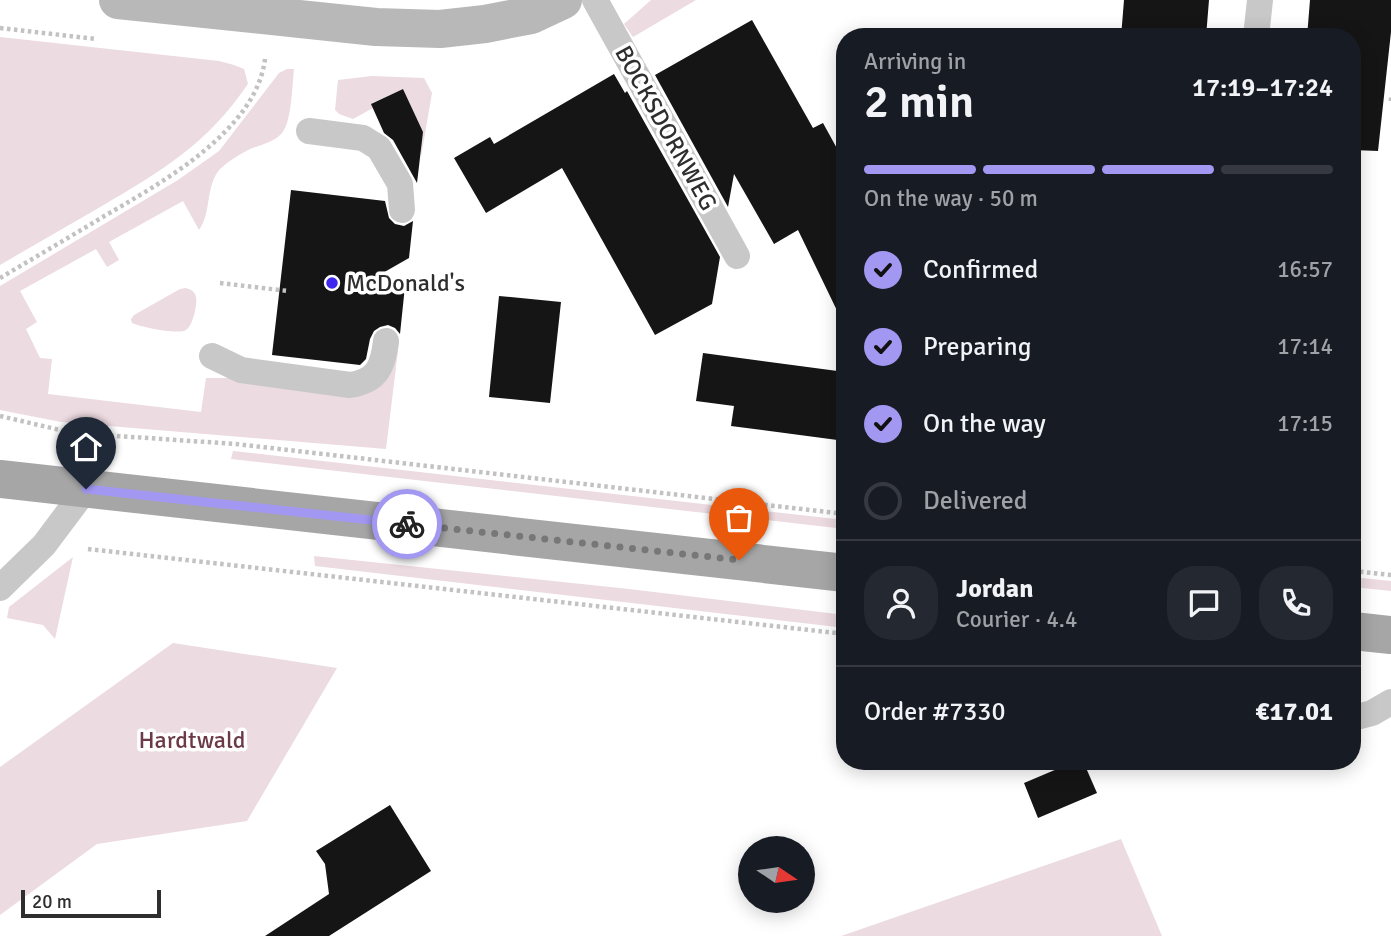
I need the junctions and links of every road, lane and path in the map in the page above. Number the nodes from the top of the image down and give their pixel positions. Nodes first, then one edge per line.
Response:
1 (118, 0) edge
2 (563, 0) edge
3 (595, 0) edge
4 (1260, 0) edge
5 (1257, 28) edge
6 (265, 59) dead end
7 (309, 131) dead end
8 (402, 210) dead end
9 (737, 256) dead end
10 (0, 278) edge
11 (220, 283) dead end
12 (288, 291) dead end
13 (386, 341) dead end
14 (212, 356) dead end
15 (0, 416) edge
16 (0, 479) edge
17 (86, 489) junction
18 (836, 513) edge
19 (44, 545) junction
20 (836, 572) edge
21 (1361, 572) edge
22 (1391, 575) edge
23 (0, 588) edge
24 (1361, 632) edge
25 (836, 633) edge
26 (1391, 635) edge
27 (1391, 702) edge
28 (1361, 716) edge

1 - 2 main road
3 - 9 lane, BOCKSDORNWEG
4 - 5 lane
6 - 10 path
7 - 8 lane
11 - 12 path
13 - 14 lane
15 - 18 path
16 - 17 main road
17 - 19 lane
17 - 20 main road
19 - 23 lane
19 - 25 path
21 - 22 path
24 - 26 main road
27 - 28 lane

